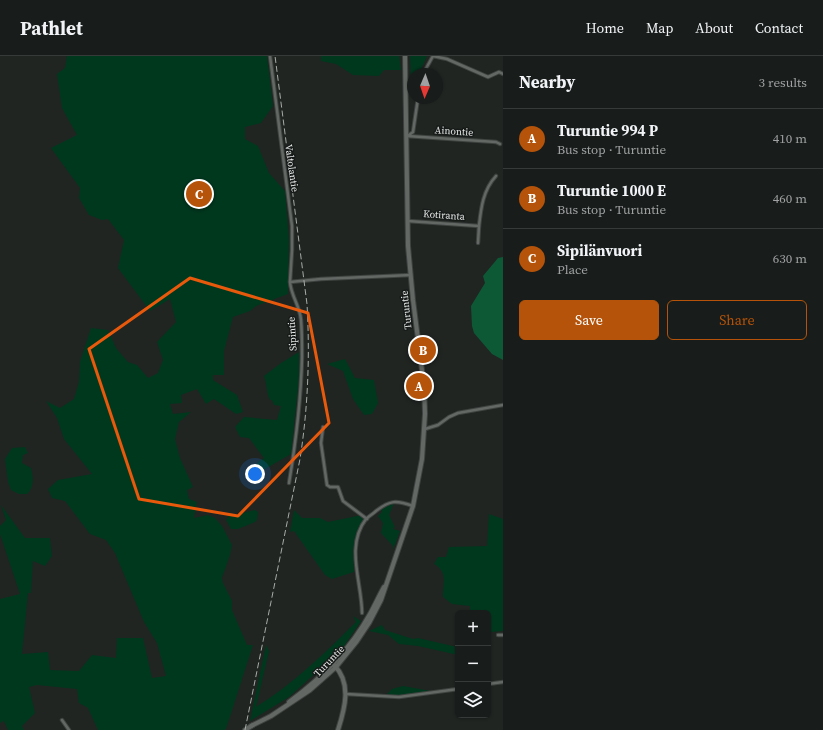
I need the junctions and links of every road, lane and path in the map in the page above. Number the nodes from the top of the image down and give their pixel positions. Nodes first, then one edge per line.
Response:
1 (270, 56) edge
2 (405, 56) edge
3 (433, 56) edge
4 (426, 68) edge
5 (503, 74) edge
6 (417, 104) edge
7 (407, 136) junction
8 (500, 144) dead end
9 (496, 176) dead end
10 (408, 221) junction
11 (479, 226) junction
12 (478, 243) dead end
13 (411, 275) junction
14 (290, 282) junction
15 (503, 405) edge
16 (323, 427) dead end
17 (425, 429) junction
18 (289, 483) dead end
19 (413, 506) junction
20 (367, 519) junction
21 (362, 613) dead end
22 (498, 635) dead end
23 (503, 635) edge
24 (335, 666) junction
25 (503, 682) edge
26 (491, 684) edge
27 (455, 689) edge
28 (346, 694) junction
29 (62, 720) dead end
30 (69, 730) edge
31 (245, 730) edge
32 (338, 730) edge

1 - 14 street, Valtolantie
2 - 7 main road, Turuntie
3 - 4 street
3 - 5 street
6 - 7 street
7 - 8 street, Ainontie
7 - 10 main road, Turuntie
9 - 11 street
10 - 11 street, Kotiranta
10 - 13 main road, Turuntie
11 - 12 street
13 - 14 street
13 - 17 main road, Turuntie
14 - 18 street, Sipintie
15 - 17 street
16 - 20 street
17 - 19 main road, Turuntie
19 - 20 street
19 - 24 main road, Turuntie
20 - 21 street
22 - 23 street
24 - 28 main road
24 - 31 main road, Turuntie
25 - 26 street
27 - 28 street
28 - 32 main road
29 - 30 street

